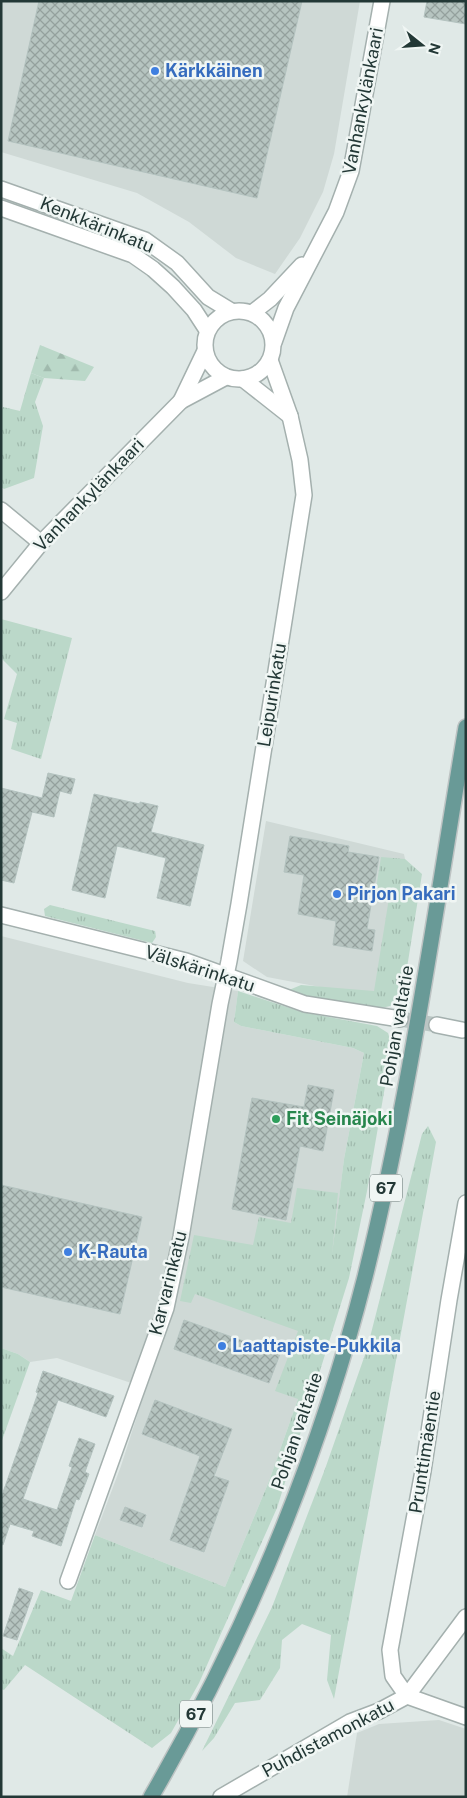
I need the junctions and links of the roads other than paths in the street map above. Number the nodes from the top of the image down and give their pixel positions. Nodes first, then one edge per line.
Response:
1 (382, 1) edge
2 (1, 188) edge
3 (1, 208) edge
4 (313, 253) junction
5 (231, 311) junction
6 (252, 313) junction
7 (207, 330) junction
8 (274, 342) junction
9 (205, 351) junction
10 (270, 360) junction
11 (226, 377) junction
12 (243, 379) junction
13 (181, 401) junction
14 (290, 416) junction
15 (1, 510) edge
16 (41, 543) junction
17 (1, 592) edge
18 (466, 727) edge
19 (1, 915) edge
20 (226, 974) junction
21 (400, 1019) tunnel mouth
22 (437, 1026) tunnel mouth
23 (462, 1030) dead end
24 (466, 1203) edge
25 (68, 1581) dead end
26 (466, 1617) edge
27 (407, 1696) junction
28 (466, 1716) edge
29 (151, 1797) edge
30 (221, 1797) edge

1 - 4 street, Vanhankylänkaari
2 - 5 street, Kenkkärinkatu
3 - 7 street, Kenkkärinkatu
4 - 6 street, Vanhankylänkaari
4 - 8 street, Vanhankylänkaari
5 - 6 street
5 - 7 street
6 - 8 street
7 - 9 street
8 - 10 street
9 - 11 street
9 - 13 street, Vanhankylänkaari
10 - 12 street
10 - 14 street, Leipurinkatu
11 - 12 street
11 - 13 street, Vanhankylänkaari
12 - 14 street
13 - 16 street, Vanhankylänkaari
14 - 20 street, Leipurinkatu
15 - 16 street
16 - 17 street, Vanhankylänkaari
18 - 29 main road, Pohjan valtatie / 67
19 - 20 street, Välskärinkatu
20 - 21 street, Välskärinkatu
20 - 25 street, Karvarinkatu
22 - 23 street
24 - 27 street, Prunttimäentie
26 - 27 street
27 - 28 street, Puhdistamonkatu
27 - 30 street, Puhdistamonkatu

